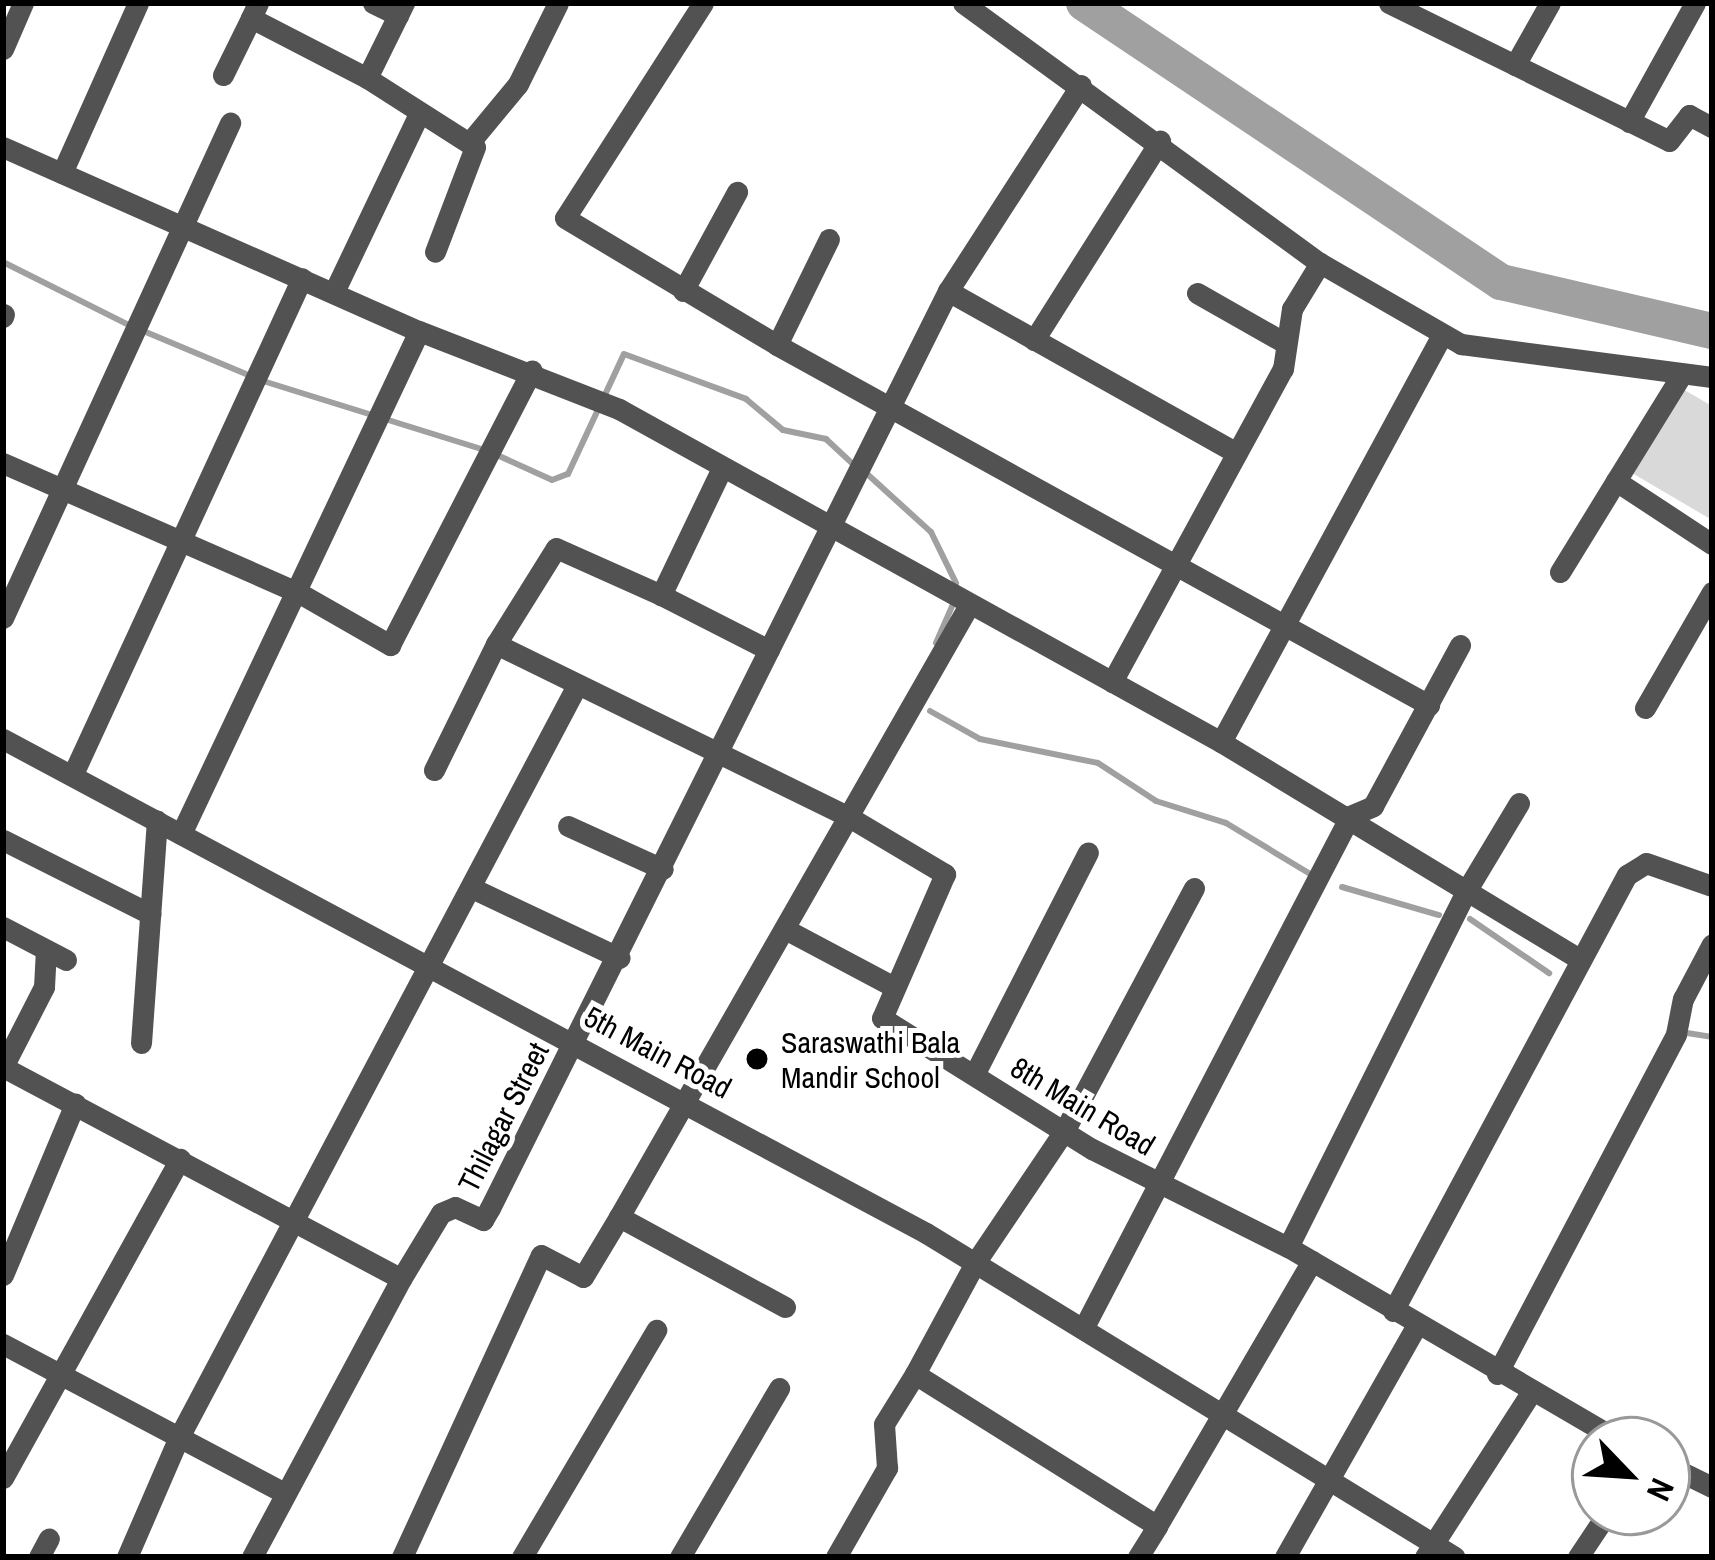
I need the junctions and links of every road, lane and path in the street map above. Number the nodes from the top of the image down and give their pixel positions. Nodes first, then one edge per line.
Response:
1 (23, 3) edge
2 (138, 3) edge
3 (373, 3) edge
4 (558, 3) edge
5 (703, 3) edge
6 (963, 3) edge
7 (1389, 3) edge
8 (1550, 3) edge
9 (1695, 3) edge
10 (401, 9) edge
11 (254, 10) edge
12 (3, 49) edge
13 (1515, 65) junction
14 (223, 75) dead end
15 (367, 78) junction
16 (1081, 85) junction
17 (420, 112) junction
18 (1629, 122) junction
19 (230, 123) dead end
20 (1712, 127) edge
21 (1160, 141) junction
22 (470, 142) junction
23 (3, 147) edge
24 (62, 173) junction
25 (737, 191) dead end
26 (185, 226) junction
27 (829, 239) dead end
28 (435, 252) dead end
29 (1320, 263) junction
30 (302, 278) junction
31 (683, 291) junction
32 (948, 291) junction
33 (334, 292) junction
34 (1198, 293) dead end
35 (419, 331) junction
36 (1442, 334) junction
37 (1034, 340) junction
38 (1285, 343) junction
39 (777, 345) junction
40 (532, 370) junction
41 (1682, 374) junction
42 (1712, 377) edge
43 (890, 405) junction
44 (1237, 453) junction
45 (3, 463) edge
46 (721, 470) junction
47 (1616, 481) junction
48 (66, 490) junction
49 (829, 529) junction
50 (181, 541) junction
51 (1712, 544) edge
52 (1177, 564) junction
53 (1560, 572) dead end
54 (1712, 592) edge
55 (301, 594) junction
56 (661, 595) junction
57 (968, 604) junction
58 (3, 618) edge
59 (1280, 626) junction
60 (496, 644) junction
61 (1460, 645) dead end
62 (769, 650) junction
63 (1112, 682) junction
64 (577, 685) junction
65 (1429, 705) junction
66 (1646, 708) dead end
67 (1221, 742) junction
68 (5, 747) edge
69 (718, 755) junction
70 (434, 770) dead end
71 (73, 775) junction
72 (1519, 803) dead end
73 (1350, 816) junction
74 (849, 817) junction
75 (157, 821) junction
76 (568, 826) dead end
77 (182, 834) junction
78 (3, 840) edge
79 (1088, 852) dead end
80 (663, 869) junction
81 (1712, 886) edge
82 (1194, 887) dead end
83 (474, 889) junction
84 (1465, 893) junction
85 (150, 914) junction
86 (3, 927) edge
87 (785, 929) junction
88 (1712, 944) edge
89 (620, 958) junction
90 (1577, 958) junction
91 (432, 970) junction
92 (892, 986) junction
93 (575, 1041) junction
94 (141, 1043) dead end
95 (3, 1067) edge
96 (974, 1075) junction
97 (684, 1098) junction
98 (75, 1104) junction
99 (1064, 1131) junction
100 (180, 1159) junction
101 (1160, 1188) junction
102 (294, 1217) junction
103 (619, 1217) junction
104 (1288, 1246) junction
105 (1312, 1261) junction
106 (975, 1263) junction
107 (3, 1275) edge
108 (401, 1279) junction
109 (784, 1307) dead end
110 (1393, 1311) junction
111 (1417, 1325) junction
112 (656, 1330) dead end
113 (1083, 1330) junction
114 (3, 1344) edge
115 (915, 1374) junction
116 (1497, 1375) junction
117 (65, 1377) junction
118 (779, 1388) dead end
119 (1530, 1394) junction
120 (1218, 1412) junction
121 (1572, 1416) edge
122 (178, 1439) junction
123 (3, 1478) edge
124 (1329, 1479) junction
125 (285, 1493) junction
126 (1157, 1526) junction
127 (1430, 1550) edge
128 (128, 1557) edge
129 (252, 1557) edge
130 (402, 1557) edge
131 (522, 1557) edge
132 (680, 1557) edge
133 (836, 1557) edge
134 (1138, 1557) edge
135 (1285, 1557) edge
136 (1455, 1557) edge

1 - 12 street
2 - 24 street
3 - 10 street
4 - 22 street
5 - 31 street
6 - 16 street
7 - 13 street
8 - 13 street
9 - 18 street
10 - 15 street
11 - 14 street
11 - 15 street
13 - 18 street
15 - 17 street
16 - 21 street
16 - 32 street, Thilagar Street
17 - 22 street
17 - 33 street
18 - 20 street
19 - 26 street
21 - 29 street
21 - 37 street
22 - 28 street
23 - 24 street
24 - 26 street
25 - 31 street
26 - 30 street
26 - 48 street
27 - 39 street
29 - 36 street
29 - 38 street
30 - 33 street
30 - 50 street
31 - 39 street
32 - 37 street
32 - 43 street, Thilagar Street
33 - 35 street
34 - 38 street
35 - 40 street
35 - 55 street
36 - 41 street
36 - 59 street
37 - 44 street
38 - 44 street
39 - 43 street
40 - 46 street
40 - 55 street
41 - 42 street
41 - 47 street
43 - 49 street, Thilagar Street
43 - 52 street
44 - 52 street
45 - 48 street
46 - 49 street
46 - 56 street
47 - 51 street
47 - 53 street
48 - 50 street
48 - 58 street
49 - 57 street
49 - 62 street, Thilagar Street
50 - 55 street
50 - 71 street
52 - 59 street
52 - 63 street
54 - 66 street
55 - 77 street
56 - 60 street
56 - 62 street
57 - 63 street
57 - 74 street
59 - 65 street
59 - 67 street
60 - 64 street
60 - 70 street
61 - 65 street
62 - 69 street, Thilagar Street
63 - 67 street
64 - 69 street
64 - 83 street
65 - 73 street
67 - 73 street
68 - 71 street, 5th Main Road
69 - 74 street
69 - 80 street, Thilagar Street
71 - 75 street, 5th Main Road
72 - 84 street
73 - 84 street
73 - 101 street
74 - 87 street
74 - 92 street
75 - 77 street, 5th Main Road
75 - 85 street
76 - 80 street
77 - 91 street, 5th Main Road
78 - 85 street
79 - 96 street
80 - 89 street, Thilagar Street
81 - 90 street
82 - 99 street
83 - 89 street
83 - 91 street
84 - 90 street
84 - 104 street
85 - 94 street
86 - 95 street
87 - 92 street
87 - 97 street
88 - 116 street
89 - 93 street, Thilagar Street
90 - 110 street
91 - 93 street, 5th Main Road
91 - 102 street
92 - 96 street, 8th Main Road
93 - 97 street, 5th Main Road
93 - 108 street, Thilagar Street
95 - 98 street
96 - 99 street, 8th Main Road
97 - 103 street
97 - 106 street, 5th Main Road
98 - 100 street
98 - 107 street
99 - 101 street, 8th Main Road
99 - 106 street
100 - 102 street
100 - 117 street
101 - 104 street, 8th Main Road
101 - 113 street
102 - 108 street
102 - 122 street
103 - 109 street
103 - 130 street
104 - 105 street, 8th Main Road
105 - 110 street, 8th Main Road
105 - 120 street
106 - 113 street, 5th Main Road
106 - 115 street
108 - 125 street
110 - 111 street, 8th Main Road
111 - 116 street, 8th Main Road
111 - 124 street
112 - 131 street
113 - 120 street, 5th Main Road
114 - 117 street
115 - 126 street
115 - 133 street
116 - 119 street, 8th Main Road
117 - 122 street
117 - 123 street
118 - 132 street
119 - 121 street, 8th Main Road
119 - 127 street
120 - 124 street, 5th Main Road
120 - 126 street
122 - 125 street
122 - 128 street
124 - 127 street, 5th Main Road
124 - 135 street
125 - 129 street
126 - 134 street
127 - 136 street, 5th Main Road

